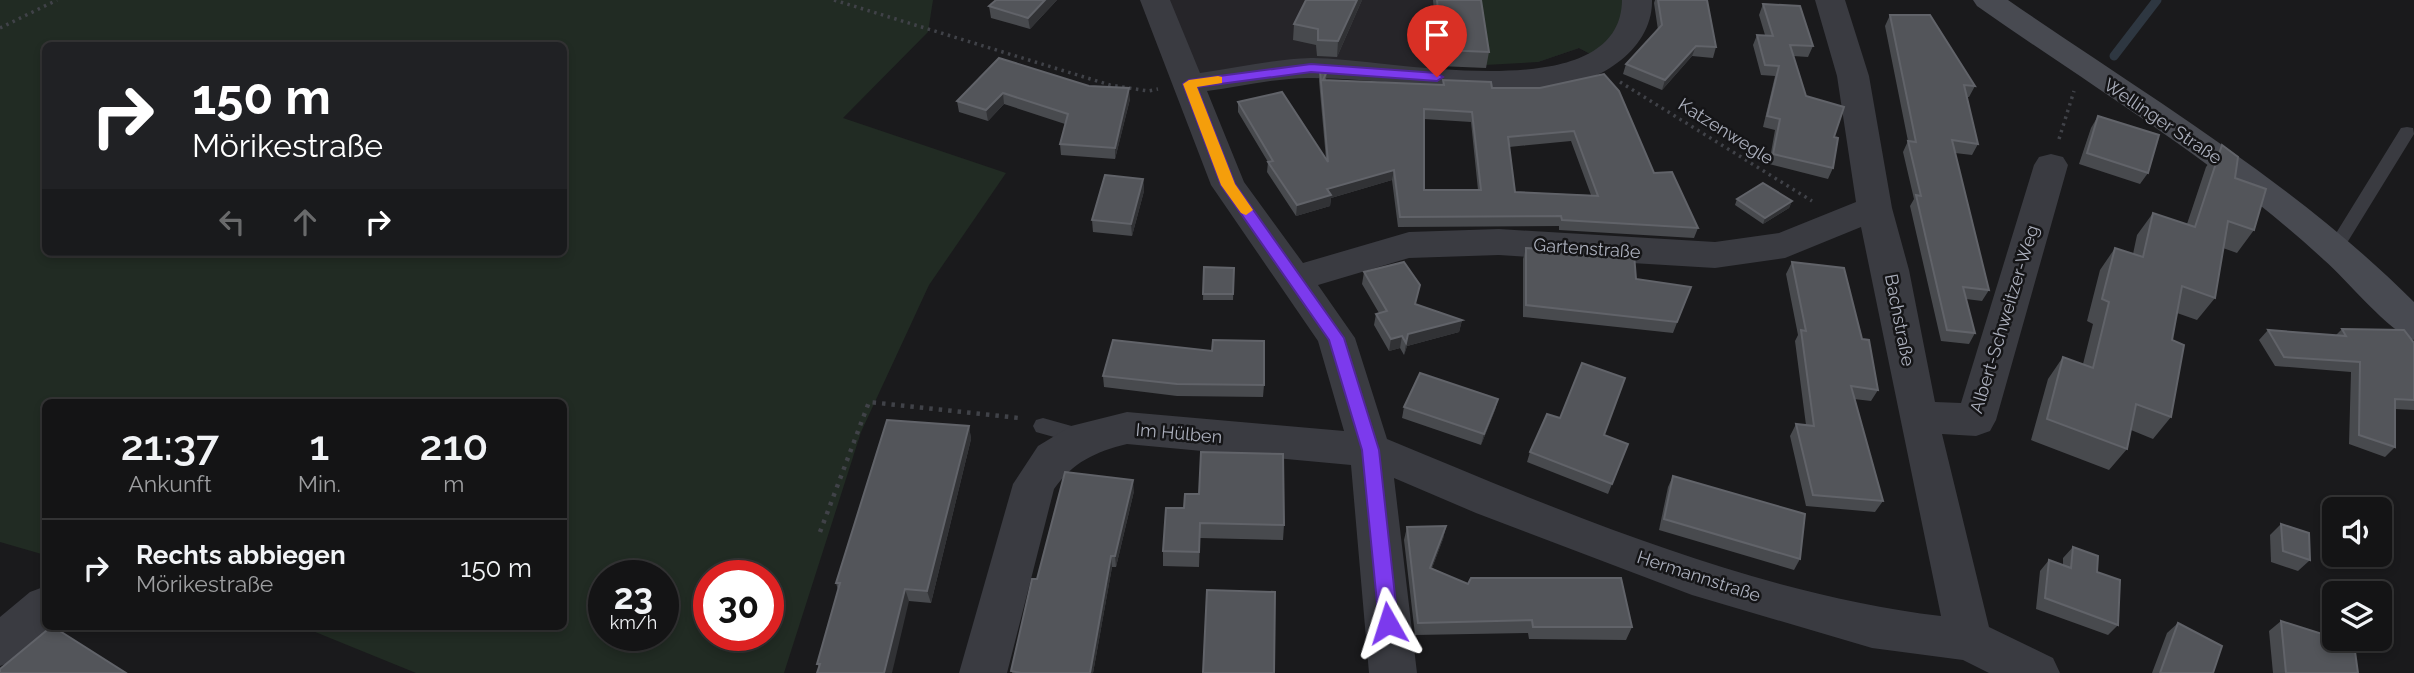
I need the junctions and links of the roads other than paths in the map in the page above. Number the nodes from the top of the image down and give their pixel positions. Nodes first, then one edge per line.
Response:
1 (1155, 0) edge
2 (1637, 0) edge
3 (1830, 0) edge
4 (1989, 0) edge
5 (1189, 84) junction
6 (2407, 132) dead end
7 (2051, 165) road end
8 (1859, 214) junction
9 (2336, 247) junction
10 (1296, 278) junction
11 (2414, 326) edge
12 (1918, 417) junction
13 (1044, 426) road end
14 (1086, 438) junction
15 (1370, 450) junction
16 (42, 610) edge
17 (1969, 640) junction
18 (0, 645) edge
19 (983, 673) edge
20 (1393, 673) edge
21 (2036, 673) edge

1 - 5 street
2 - 5 street
3 - 8 street, Bachstraße
4 - 9 street, Wellinger Straße
5 - 10 street
6 - 9 lane
7 - 12 street, Albert-Schweitzer-Weg
8 - 10 street, Gartenstraße
8 - 12 street, Bachstraße
9 - 11 street, Wellinger Straße
10 - 15 street
12 - 17 street, Bachstraße
13 - 14 lane
14 - 15 street, Im Hülben
14 - 19 street, Im Hülben
15 - 17 street, Hermannstraße
15 - 20 street
16 - 18 street
17 - 21 street, Hermannstraße

